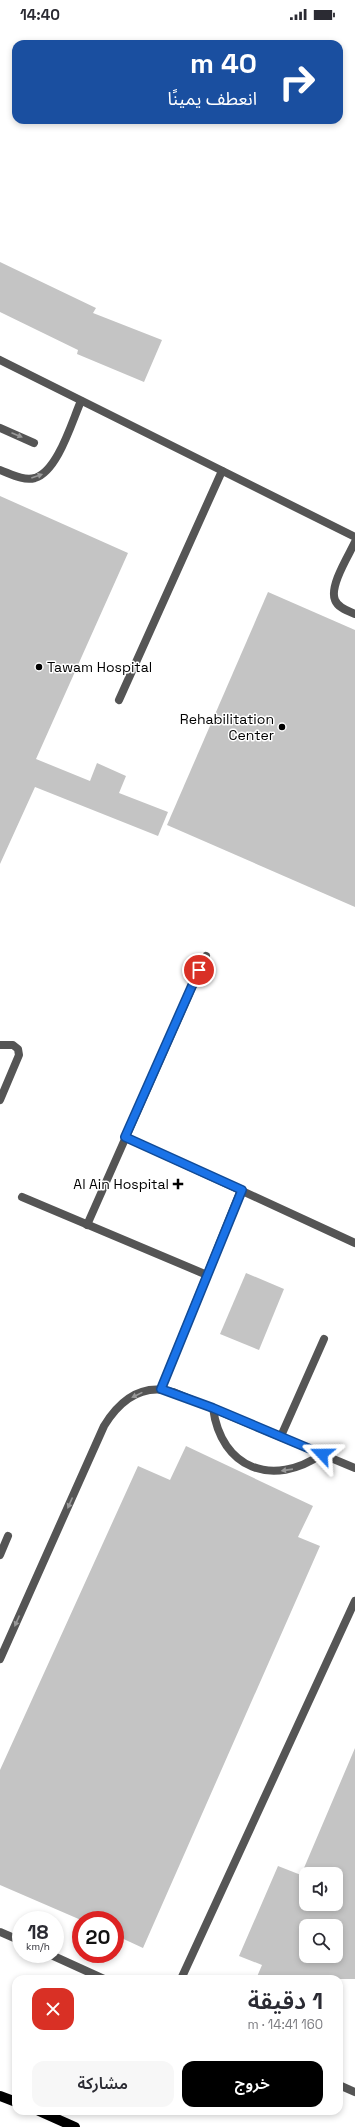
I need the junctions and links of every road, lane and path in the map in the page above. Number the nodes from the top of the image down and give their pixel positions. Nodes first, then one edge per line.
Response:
1 (0, 360) edge
2 (81, 400) junction
3 (0, 428) edge
4 (34, 443) dead end
5 (0, 470) edge
6 (222, 471) junction
7 (355, 537) edge
8 (355, 542) edge
9 (355, 614) edge
10 (119, 700) dead end
11 (206, 956) dead end
12 (0, 1045) edge
13 (0, 1100) edge
14 (125, 1137) junction
15 (242, 1190) junction
16 (22, 1197) dead end
17 (87, 1225) junction
18 (355, 1243) edge
19 (207, 1276) junction
20 (324, 1339) dead end
21 (161, 1389) junction
22 (213, 1408) junction
23 (281, 1436) junction
24 (322, 1454) junction
25 (355, 1468) edge
26 (8, 1536) dead end
27 (0, 1555) edge
28 (355, 1601) edge
29 (0, 1660) edge
30 (0, 1932) edge
31 (12, 1937) edge
32 (64, 1961) edge
33 (95, 1975) edge
34 (183, 1975) edge
35 (343, 2087) edge
36 (355, 2092) edge
37 (0, 2096) edge
38 (12, 2100) edge
39 (48, 2115) edge
40 (75, 2127) edge

1 - 2 lane
5 -> 2 lane
2 - 6 lane
3 -> 4 lane
6 - 7 lane
6 - 10 lane
8 - 9 lane
11 - 14 lane
12 - 13 lane
14 - 15 lane
14 - 17 lane
15 - 18 lane
15 - 19 lane
16 - 17 lane
17 - 19 lane
19 - 21 lane
20 - 23 lane
21 - 22 lane
21 -> 29 lane
22 - 23 lane
24 -> 22 lane
23 - 24 lane
24 - 25 lane
26 - 27 lane
28 - 34 lane
30 - 31 lane
32 - 33 lane
35 - 36 lane
37 - 38 main road
39 - 40 main road

